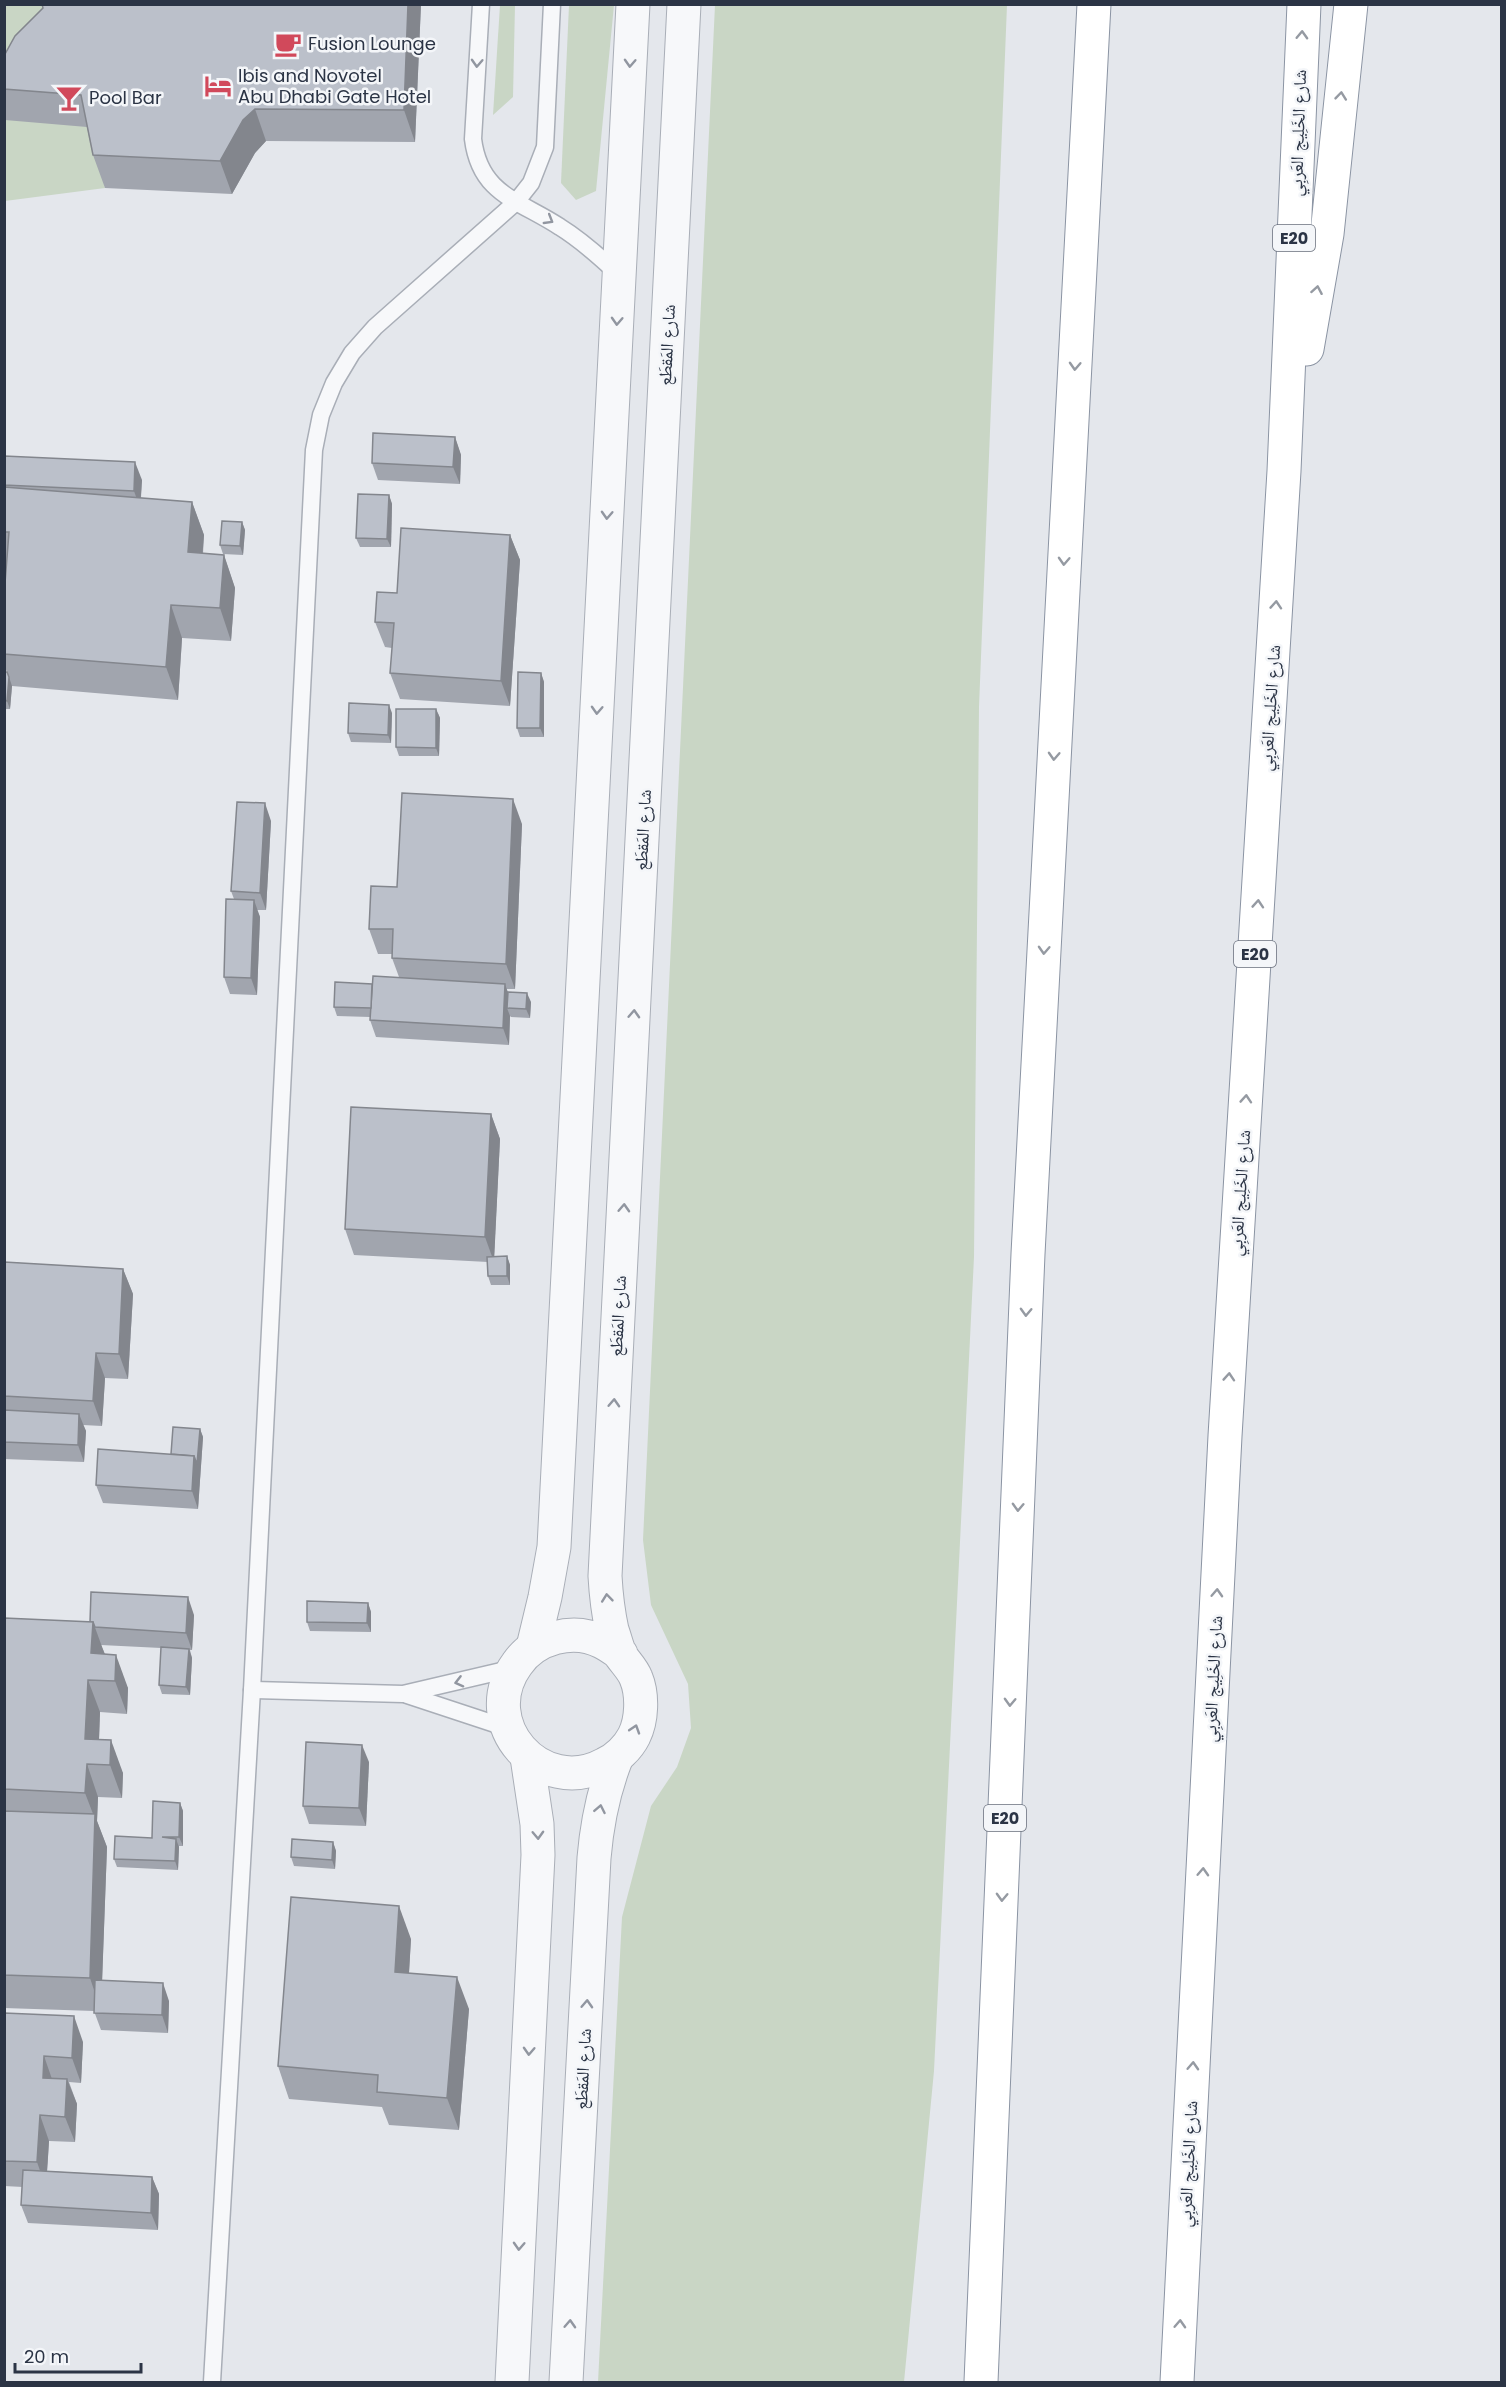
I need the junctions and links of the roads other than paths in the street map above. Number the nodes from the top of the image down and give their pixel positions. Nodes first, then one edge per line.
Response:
1 (481, 4) edge
2 (552, 4) edge
3 (633, 4) edge
4 (684, 4) edge
5 (1075, 4) edge
6 (1094, 4) edge
7 (1304, 4) edge
8 (1351, 4) edge
9 (516, 202) junction
10 (619, 274) junction
11 (1078, 308) junction
12 (1284, 471) junction
13 (621, 1654) junction
14 (523, 1658) junction
15 (252, 1690) junction
16 (403, 1694) junction
17 (507, 1728) junction
18 (527, 1757) junction
19 (616, 1759) junction
20 (212, 2382) edge
21 (512, 2382) edge
22 (567, 2382) edge
23 (981, 2382) edge
24 (1177, 2382) edge

1 -> 9 lane
2 - 9 lane
3 -> 10 street
13 -> 4 street, شارع المَقطَع
5 - 11 highway
6 - 11 highway, E20
12 -> 7 highway, شارع الخَلِيج العَربِي / E20
12 -> 8 highway
9 -> 10 lane
9 - 15 lane
10 -> 14 street
11 -> 23 highway, E20
24 -> 12 highway, شارع الخَلِيج العَربِي / E20
13 - 14 street
19 -> 13 street
14 -> 16 lane
14 - 17 street
15 - 16 lane
15 - 20 lane
16 - 17 lane
17 - 18 street
18 - 19 street
18 -> 21 street
22 -> 19 street, شارع المَقطَع

